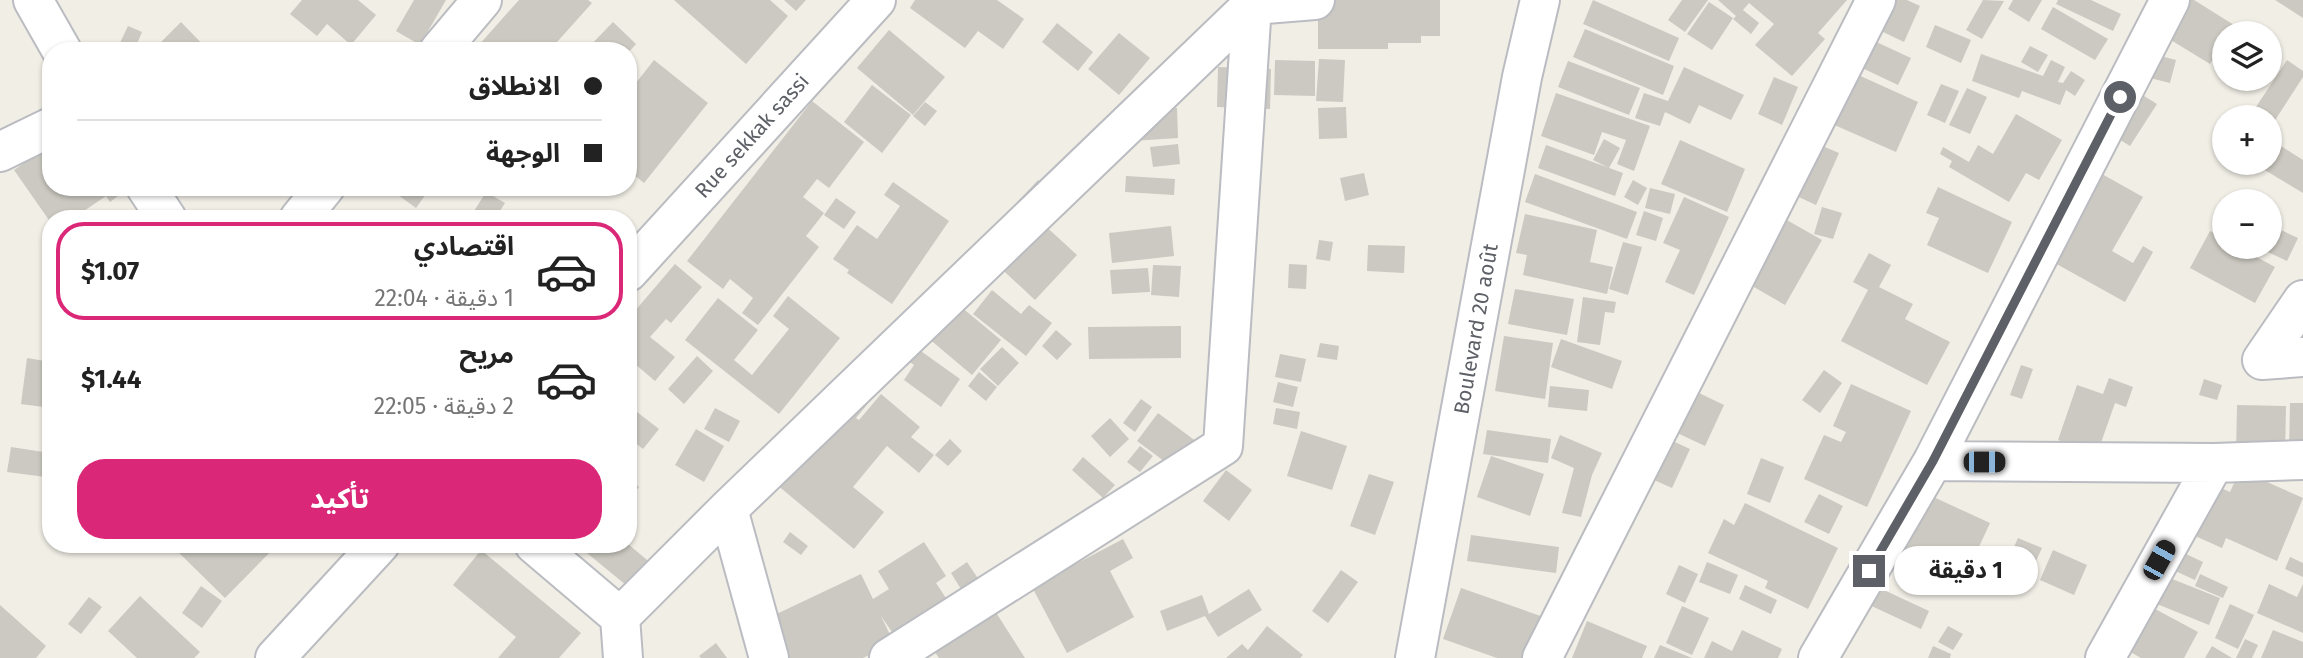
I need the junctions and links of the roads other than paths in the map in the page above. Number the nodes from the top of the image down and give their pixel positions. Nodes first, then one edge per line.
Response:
1 (33, 0) edge
2 (482, 0) edge
3 (876, 0) edge
4 (1315, 0) edge
5 (1540, 0) edge
6 (1876, 0) edge
7 (2170, 0) edge
8 (1252, 5) junction
9 (57, 42) edge
10 (447, 42) edge
11 (42, 131) edge
12 (0, 152) edge
13 (318, 196) edge
14 (307, 210) edge
15 (637, 262) edge
16 (2303, 300) edge
17 (2303, 358) edge
18 (2303, 460) edge
19 (1933, 461) junction
20 (2214, 463) junction
21 (728, 509) junction
22 (372, 553) edge
23 (545, 553) edge
24 (620, 617) junction
25 (275, 658) edge
26 (623, 658) edge
27 (769, 658) edge
28 (889, 658) edge
29 (1415, 658) edge
30 (1542, 658) edge
31 (1818, 658) edge
32 (2105, 658) edge

1 - 9 street
2 - 10 street
3 - 15 street, Rue sekkak sassi
4 - 8 street
5 - 29 street, Boulevard 20 août
6 - 30 street
7 - 19 street
8 - 21 street
8 - 28 street
11 - 12 street
13 - 14 street
16 - 17 street
18 - 20 street
19 - 20 street
19 - 31 street
20 - 32 street
21 - 24 street
21 - 27 street
22 - 25 street
23 - 24 street
24 - 26 street

